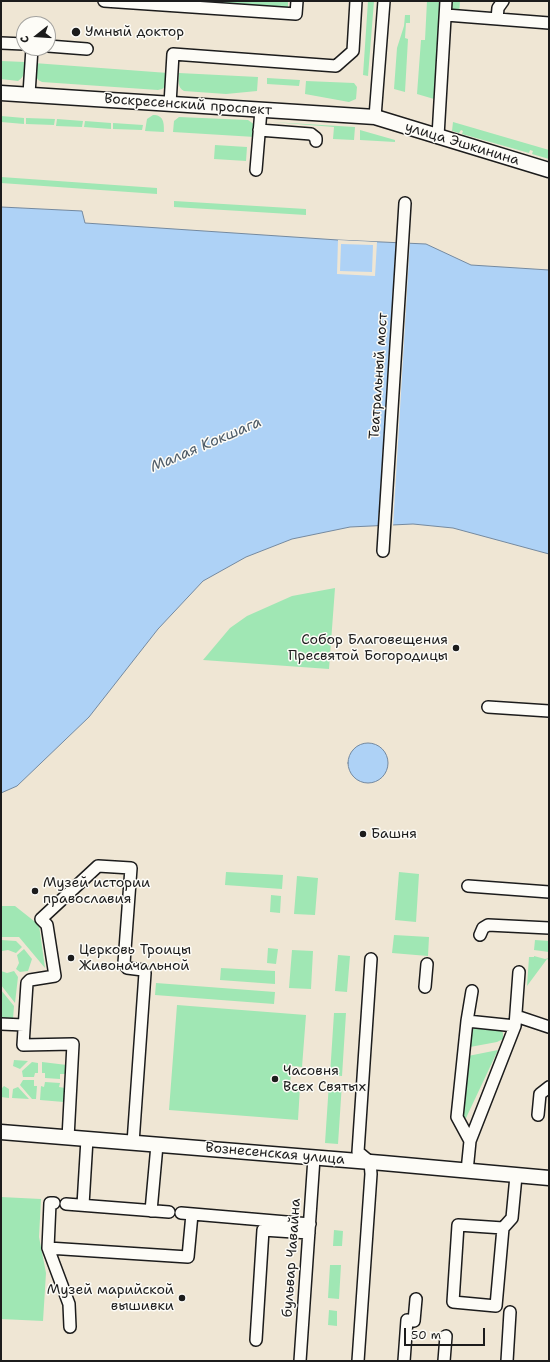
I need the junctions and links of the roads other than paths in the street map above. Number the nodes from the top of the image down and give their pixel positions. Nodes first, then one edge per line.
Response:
1 (104, 1) edge
2 (118, 1) edge
3 (297, 1) edge
4 (356, 1) edge
5 (384, 1) edge
6 (446, 1) edge
7 (503, 1) edge
8 (446, 15) junction
9 (497, 19) junction
10 (549, 24) edge
11 (1, 43) edge
12 (16, 44) edge
13 (56, 47) edge
14 (87, 49) dead end
15 (31, 56) edge
16 (1, 93) edge
17 (29, 94) junction
18 (170, 104) junction
19 (261, 110) junction
20 (375, 117) junction
21 (259, 130) junction
22 (438, 136) junction
23 (316, 141) dead end
24 (256, 170) dead end
25 (549, 170) edge
26 (405, 202) dead end
27 (383, 551) dead end
28 (488, 706) dead end
29 (549, 711) edge
30 (468, 886) dead end
31 (549, 892) edge
32 (549, 928) edge
33 (480, 935) dead end
34 (371, 960) dead end
35 (427, 964) dead end
36 (519, 972) dead end
37 (425, 988) dead end
38 (472, 992) dead end
39 (467, 1021) junction
40 (516, 1021) junction
41 (1, 1024) edge
42 (24, 1025) junction
43 (549, 1027) edge
44 (549, 1087) edge
45 (538, 1115) dead end
46 (1, 1132) edge
47 (68, 1138) junction
48 (87, 1139) junction
49 (470, 1141) junction
50 (134, 1143) junction
51 (157, 1145) junction
52 (354, 1156) junction
53 (314, 1158) junction
54 (370, 1162) junction
55 (467, 1171) junction
56 (516, 1176) junction
57 (549, 1178) edge
58 (54, 1203) dead end
59 (66, 1204) dead end
60 (83, 1206) junction
61 (151, 1211) junction
62 (169, 1212) dead end
63 (310, 1228) junction
64 (503, 1228) junction
65 (48, 1248) junction
66 (416, 1299) dead end
67 (510, 1312) dead end
68 (70, 1327) dead end
69 (446, 1336) dead end
70 (256, 1340) dead end
71 (300, 1361) edge
72 (358, 1361) edge
73 (366, 1361) edge
74 (404, 1361) edge
75 (444, 1361) edge
76 (506, 1361) edge

1 - 2 street
2 - 3 street
4 - 18 street
5 - 20 street
6 - 8 street
7 - 9 street
8 - 9 street
8 - 22 street
9 - 10 street
11 - 12 street
13 - 14 street
15 - 17 street
16 - 17 main road, Воскресенский проспект
17 - 18 main road, Воскресенский проспект
18 - 19 main road, Воскресенский проспект
19 - 20 main road, Воскресенский проспект
19 - 21 street
20 - 22 main road, улица Эшкинина
21 - 23 street
21 - 24 street
22 - 25 main road, улица Эшкинина
26 - 27 street, Театральный мост
28 - 29 street
30 - 31 street
32 - 33 street
34 - 52 street
35 - 37 street
36 - 40 street
38 - 39 street
39 - 40 street
39 - 49 street
40 - 43 street
40 - 49 street
41 - 42 street
42 - 47 street
42 - 50 street
44 - 45 street
46 - 47 main road, Вознесенская улица
47 - 48 main road, Вознесенская улица
48 - 50 main road, Вознесенская улица
48 - 60 street
49 - 55 street
50 - 51 main road, Вознесенская улица
51 - 53 main road, Вознесенская улица
51 - 61 street
52 - 53 main road, Вознесенская улица
52 - 54 main road, Вознесенская улица
53 - 63 street, бульвар Чавайна
54 - 55 main road, Вознесенская улица
54 - 72 street
55 - 56 main road, Вознесенская улица
56 - 57 main road, Вознесенская улица
56 - 64 street
58 - 65 street
59 - 60 street
60 - 61 street
61 - 62 street
63 - 65 street
63 - 70 street
63 - 71 street, бульвар Чавайна
64 - 64 street
65 - 68 street
66 - 74 street
67 - 76 street
69 - 75 street
72 - 73 street

